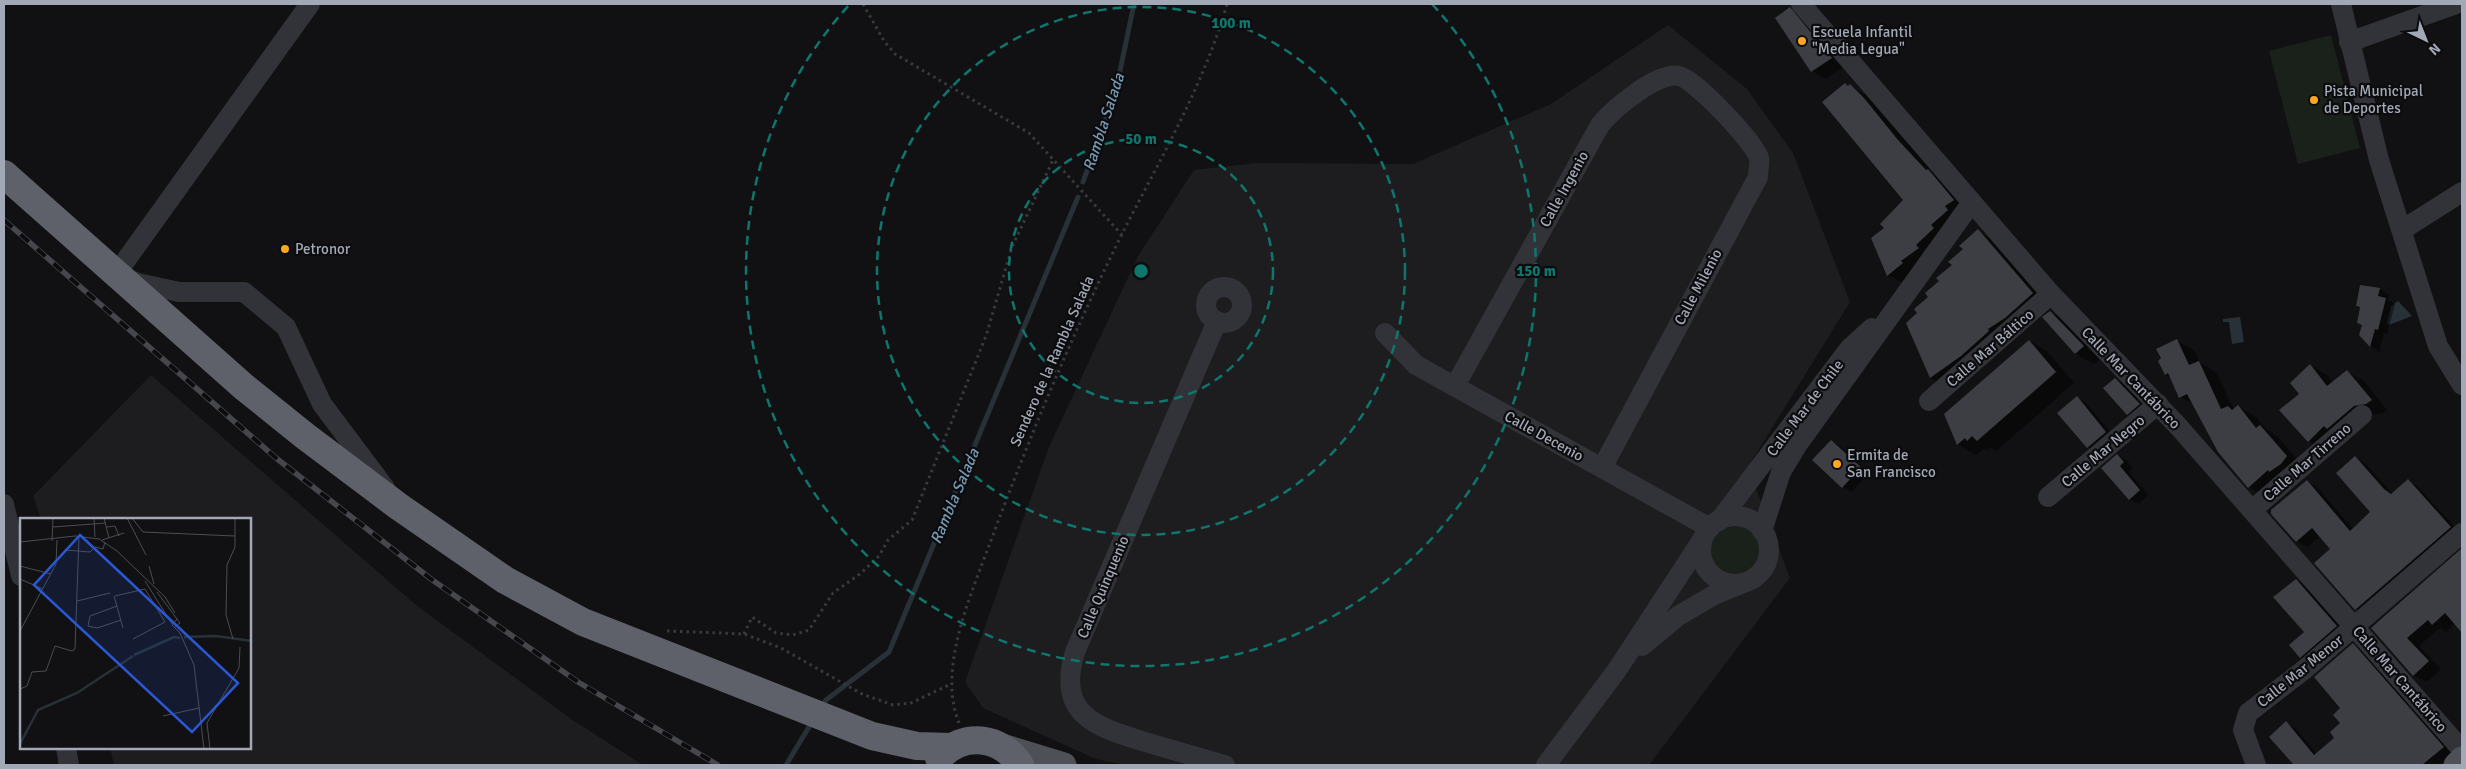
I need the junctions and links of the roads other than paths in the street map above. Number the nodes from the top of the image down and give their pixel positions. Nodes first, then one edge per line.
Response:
1 (310, 4) edge
2 (1801, 4) edge
3 (2341, 4) edge
4 (2456, 4) edge
5 (2349, 42) junction
6 (1721, 112) joint
7 (4, 174) edge
8 (2462, 192) edge
9 (1972, 202) junction
10 (2402, 230) junction
11 (116, 274) junction
12 (2051, 294) junction
13 (1899, 302) junction
14 (1217, 321) dead end
15 (1385, 333) dead end
16 (2462, 385) edge
17 (1455, 386) junction
18 (1929, 401) dead end
19 (2158, 404) junction
20 (2362, 415) dead end
21 (1602, 468) junction
22 (2048, 497) dead end
23 (4, 504) edge
24 (398, 506) junction
25 (2252, 510) junction
26 (1711, 530) junction
27 (1762, 531) junction
28 (2462, 533) edge
29 (20, 572) edge
30 (1742, 583) junction
31 (2354, 627) junction
32 (1617, 670) junction
33 (860, 731) junction
34 (66, 749) edge
35 (2462, 750) edge
36 (950, 751) edge
37 (1011, 756) edge
38 (2462, 758) edge
39 (69, 765) edge
40 (909, 765) edge
41 (1064, 765) edge
42 (1225, 765) edge
43 (1546, 765) edge
44 (2256, 765) edge
45 (2456, 765) edge

1 - 11 street
2 - 9 street, Calle Mar Cantábrico
3 - 5 street
4 - 5 street
5 - 10 street
6 - 17 street, Calle Ingenio
6 - 21 street, Calle Milenio
7 - 11 highway
8 - 10 street
9 - 12 street, Calle Mar Cantábrico
9 - 13 street, Calle Mar de Chile
10 - 16 street
11 - 24 highway
11 - 24 street
12 - 18 street, Calle Mar Báltico
12 - 19 street, Calle Mar Cantábrico
13 - 26 street, Calle Mar de Chile
13 - 27 street, Calle Mar de Chile
14 - 42 street, Calle Quinquenio
15 - 17 street, Calle Decenio
17 - 21 street, Calle Decenio
19 - 22 street, Calle Mar Negro
19 - 25 street, Calle Mar Cantábrico
20 - 25 street, Calle Mar Tirreno
21 - 26 street, Calle Decenio
23 - 29 street
24 - 33 highway
25 - 31 street, Calle Mar Cantábrico
26 - 27 street
26 - 30 street
26 - 32 street, Calle Mar de Chile
27 - 30 street, Calle Mar de Chile
28 - 31 street, Calle Mar Menor
30 - 32 street, Calle Mar de Chile
31 - 35 street, Calle Mar Cantábrico
31 - 44 street, Calle Mar Menor
32 - 43 street, Calle Mar de Chile
33 - 36 highway
33 - 40 highway
34 - 39 street
36 - 37 highway
37 - 41 main road
38 - 45 main road

